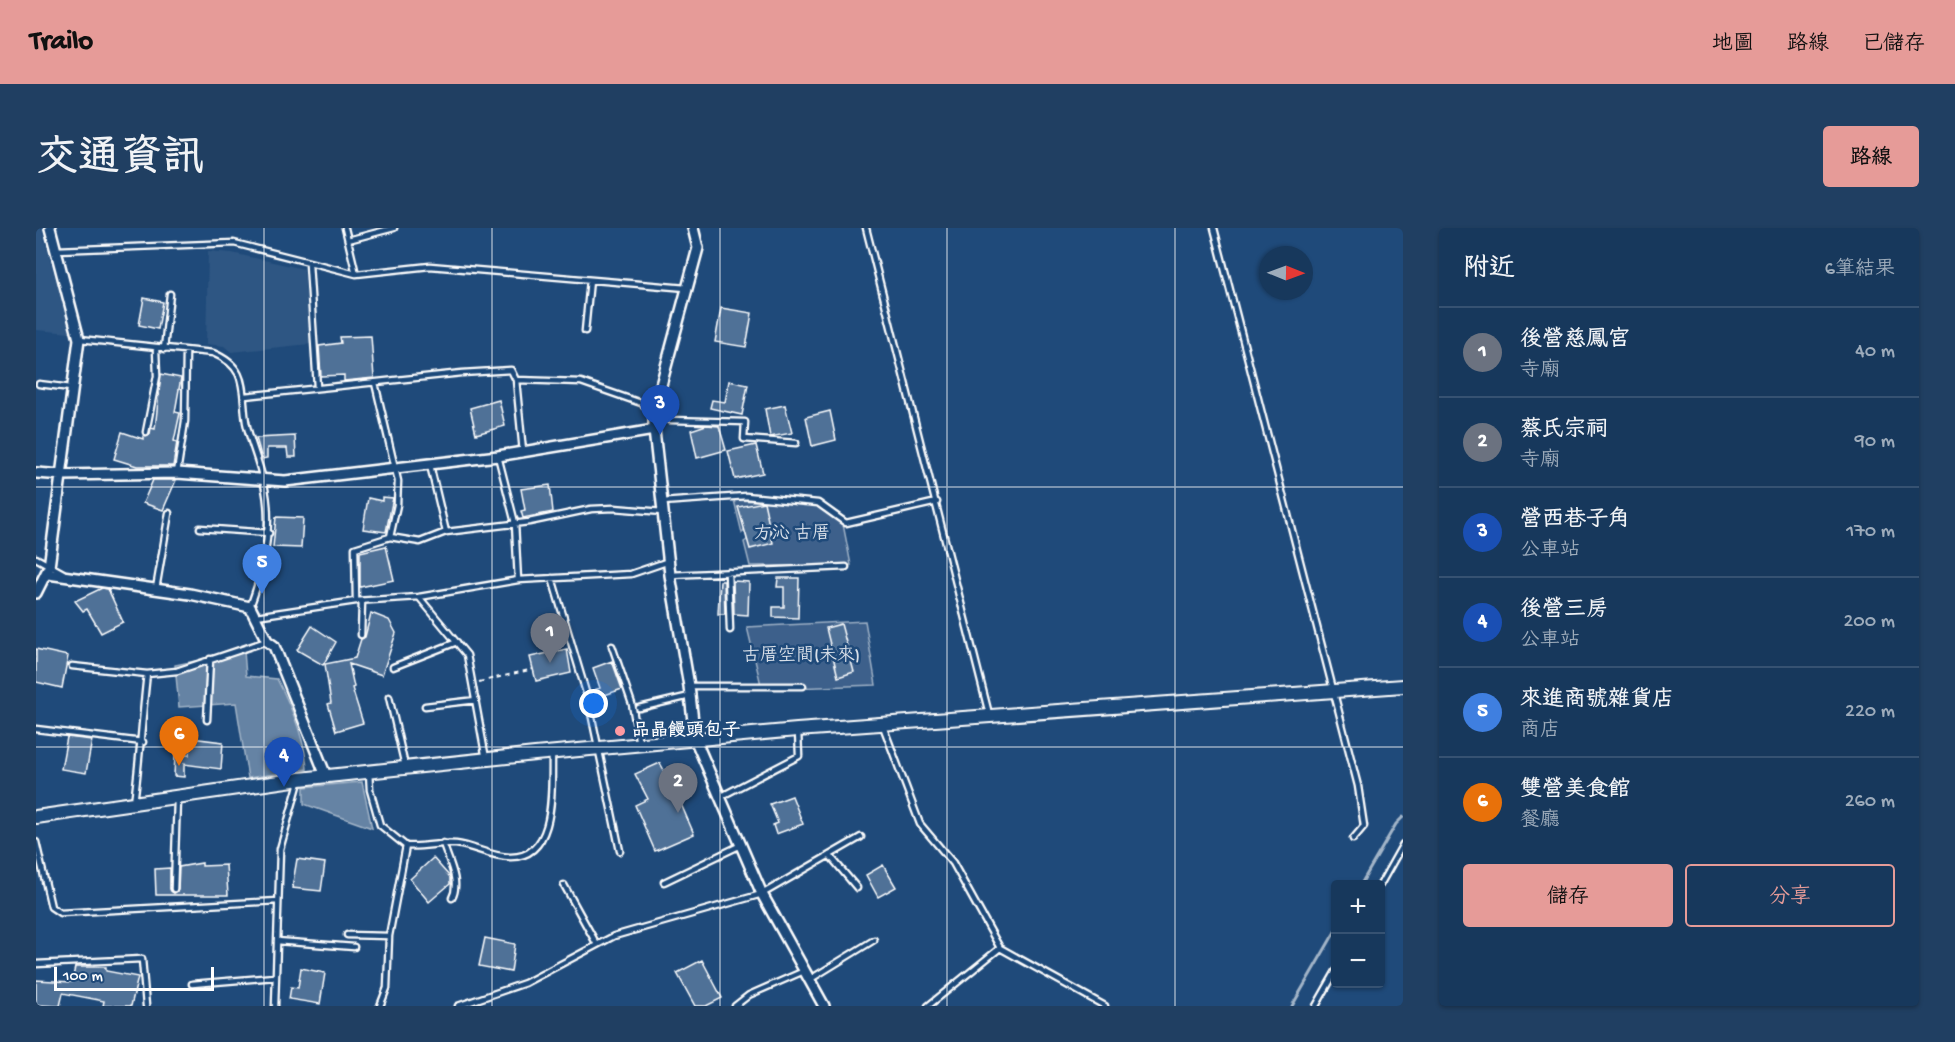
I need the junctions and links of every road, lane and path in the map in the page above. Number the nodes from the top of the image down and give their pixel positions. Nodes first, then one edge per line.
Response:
1 (50, 228) edge
2 (345, 228) edge
3 (394, 228) edge
4 (693, 228) edge
5 (866, 228) edge
6 (1214, 228) edge
7 (348, 240) junction
8 (57, 250) junction
9 (309, 264) junction
10 (356, 274) junction
11 (590, 280) junction
12 (688, 288) junction
13 (170, 294) dead end
14 (585, 331) dead end
15 (79, 339) junction
16 (156, 349) junction
17 (164, 349) junction
18 (186, 351) junction
19 (516, 380) junction
20 (39, 384) dead end
21 (375, 384) junction
22 (317, 387) junction
23 (74, 389) junction
24 (245, 396) junction
25 (654, 411) junction
26 (654, 430) junction
27 (146, 432) dead end
28 (796, 443) dead end
29 (523, 452) junction
30 (498, 456) junction
31 (430, 465) junction
32 (395, 470) junction
33 (36, 473) edge
34 (177, 473) junction
35 (63, 475) junction
36 (264, 481) junction
37 (937, 502) junction
38 (662, 507) junction
39 (169, 513) dead end
40 (515, 523) junction
41 (200, 528) dead end
42 (446, 532) junction
43 (269, 533) junction
44 (390, 537) junction
45 (36, 558) edge
46 (669, 561) junction
47 (846, 567) dead end
48 (48, 571) junction
49 (728, 572) junction
50 (670, 574) junction
51 (552, 578) junction
52 (518, 580) junction
53 (156, 589) junction
54 (36, 592) edge
55 (419, 597) junction
56 (359, 601) junction
57 (250, 607) junction
58 (256, 616) junction
59 (730, 630) dead end
60 (361, 635) dead end
61 (267, 640) junction
62 (457, 642) junction
63 (612, 646) dead end
64 (210, 659) junction
65 (72, 666) dead end
66 (393, 667) dead end
67 (533, 669) dead end
68 (147, 674) junction
69 (473, 684) junction
70 (803, 686) dead end
71 (1403, 686) edge
72 (1332, 690) junction
73 (690, 691) junction
74 (389, 697) dead end
75 (476, 700) junction
76 (425, 706) dead end
77 (639, 708) dead end
78 (990, 717) junction
79 (207, 720) dead end
80 (882, 724) junction
81 (36, 729) edge
82 (797, 730) junction
83 (695, 739) junction
84 (143, 742) junction
85 (639, 744) junction
86 (597, 748) junction
87 (552, 753) junction
88 (486, 759) junction
89 (405, 769) junction
90 (369, 772) junction
91 (326, 776) junction
92 (300, 779) junction
93 (177, 796) junction
94 (720, 797) junction
95 (134, 803) junction
96 (36, 817) edge
97 (861, 837) dead end
98 (1353, 839) dead end
99 (36, 842) edge
100 (444, 843) junction
101 (1403, 844) edge
102 (741, 845) junction
103 (406, 846) junction
104 (620, 850) dead end
105 (831, 856) junction
106 (1383, 880) edge
107 (664, 882) dead end
108 (564, 885) dead end
109 (857, 888) dead end
110 (174, 890) dead end
111 (762, 894) junction
112 (452, 898) dead end
113 (278, 902) junction
114 (348, 935) dead end
115 (389, 936) junction
116 (874, 940) dead end
117 (277, 941) junction
118 (596, 943) junction
119 (354, 947) dead end
120 (1000, 948) junction
121 (36, 964) edge
122 (806, 976) junction
123 (275, 977) junction
124 (1331, 978) edge
125 (192, 984) dead end
126 (146, 1006) edge
127 (275, 1006) edge
128 (380, 1006) edge
129 (458, 1006) edge
130 (735, 1006) edge
131 (824, 1006) edge
132 (928, 1006) edge
133 (1105, 1006) edge
134 (1316, 1006) edge

1 - 8 street
2 - 7 lane
3 - 7 lane
4 - 12 street
5 - 37 lane
6 - 72 lane
7 - 10 lane
8 - 9 lane
8 - 15 street
9 - 10 lane
9 - 22 lane
10 - 11 lane
11 - 12 lane
11 - 14 lane
12 - 25 street
13 - 17 lane
15 - 16 lane
15 - 23 street
16 - 17 lane
16 - 27 lane
17 - 18 lane
18 - 24 lane
18 - 34 lane
19 - 21 lane
19 - 25 lane
19 - 29 lane
20 - 23 lane
21 - 22 lane
21 - 32 lane
22 - 24 lane
23 - 35 street
24 - 36 lane
25 - 26 street
25 - 28 lane
26 - 29 street
26 - 38 street
29 - 30 street
30 - 31 street
30 - 40 lane
31 - 32 street
31 - 42 lane
32 - 36 street
32 - 44 lane
33 - 35 street
34 - 35 street
34 - 36 street
35 - 48 street
36 - 43 lane
37 - 38 lane
37 - 78 lane
38 - 40 lane
38 - 46 street
39 - 53 lane
40 - 42 lane
40 - 52 lane
41 - 43 lane
42 - 44 lane
43 - 57 lane
44 - 56 lane
45 - 48 lane
46 - 50 street
46 - 51 lane
47 - 49 lane
48 - 53 street
48 - 54 street
49 - 50 lane
49 - 59 lane
50 - 73 street
51 - 52 lane
51 - 86 lane
52 - 55 lane
53 - 57 street
55 - 56 lane
55 - 62 lane
56 - 58 lane
56 - 60 lane
57 - 58 street
58 - 61 street
61 - 64 lane
61 - 91 street
62 - 66 lane
62 - 69 lane
63 - 85 lane
64 - 68 lane
64 - 79 lane
65 - 68 lane
67 - 69 path
68 - 84 lane
69 - 75 lane
70 - 73 lane
71 - 72 street
72 - 78 street
72 - 98 lane
73 - 77 lane
73 - 83 street
74 - 89 lane
75 - 76 lane
75 - 88 lane
78 - 80 street
80 - 82 street
80 - 120 lane
81 - 84 lane
82 - 83 street
82 - 94 lane
83 - 85 street
83 - 94 street
84 - 95 lane
85 - 86 street
86 - 87 street
86 - 104 lane
87 - 88 street
87 - 100 lane
88 - 89 street
89 - 90 street
90 - 91 street
90 - 103 lane
91 - 92 street
92 - 93 street
92 - 113 lane
93 - 95 street
93 - 110 lane
94 - 102 street
95 - 96 street
97 - 105 lane
99 - 113 lane
100 - 103 lane
100 - 112 lane
101 - 106 lane
102 - 107 lane
102 - 111 street
103 - 115 lane
105 - 109 lane
105 - 111 lane
108 - 118 lane
111 - 118 lane
111 - 122 street
113 - 117 lane
114 - 115 lane
115 - 128 lane
116 - 122 lane
117 - 119 lane
117 - 123 lane
118 - 129 lane
120 - 132 lane
120 - 133 lane
121 - 126 lane
122 - 130 lane
122 - 131 street
123 - 125 lane
123 - 127 lane
124 - 134 lane

